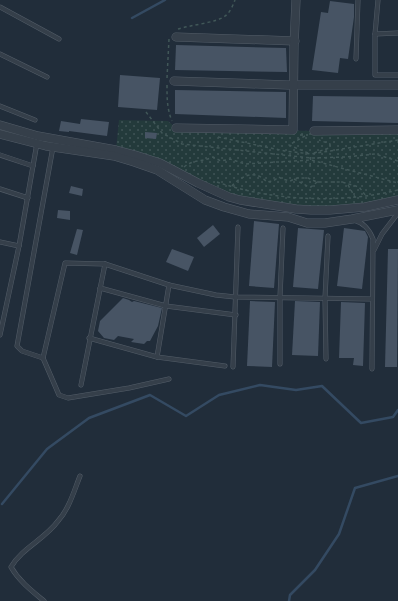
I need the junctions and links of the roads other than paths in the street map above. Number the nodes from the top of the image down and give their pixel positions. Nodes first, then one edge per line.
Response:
1 (296, 0) edge
2 (358, 0) edge
3 (378, 0) edge
4 (0, 7) edge
5 (398, 33) edge
6 (173, 34) road end
7 (375, 34) junction
8 (59, 39) dead end
9 (295, 42) junction
10 (0, 54) edge
11 (356, 59) dead end
12 (398, 75) edge
13 (47, 78) dead end
14 (174, 81) dead end
15 (294, 85) junction
16 (398, 85) edge
17 (0, 106) edge
18 (35, 120) dead end
19 (0, 125) edge
20 (176, 128) road end
21 (398, 130) edge
22 (0, 134) edge
23 (315, 134) road end
24 (37, 144) junction
25 (53, 147) junction
26 (0, 155) edge
27 (34, 166) junction
28 (198, 184) junction
29 (0, 189) edge
30 (197, 195) junction
31 (28, 198) junction
32 (398, 200) edge
33 (299, 209) junction
34 (398, 210) edge
35 (398, 213) edge
36 (352, 219) junction
37 (299, 220) junction
38 (238, 227) dead end
39 (283, 228) dead end
40 (328, 236) dead end
41 (0, 242) edge
42 (19, 246) junction
43 (373, 252) junction
44 (105, 264) junction
45 (169, 285) junction
46 (100, 288) junction
47 (235, 297) junction
48 (280, 297) junction
49 (325, 298) junction
50 (372, 299) junction
51 (166, 306) junction
52 (0, 308) edge
53 (6, 309) junction
54 (236, 315) junction
55 (0, 335) edge
56 (89, 338) junction
57 (157, 357) junction
58 (43, 358) junction
59 (326, 358) dead end
60 (280, 364) dead end
61 (225, 366) dead end
62 (233, 367) dead end
63 (372, 369) dead end
64 (169, 379) dead end
65 (80, 385) dead end
66 (80, 476) dead end
67 (44, 601) edge

1 - 9 street
2 - 11 lane
3 - 7 lane
4 - 8 lane
5 - 7 lane
6 - 9 street
7 - 12 lane
9 - 15 street
10 - 13 lane
14 - 15 street
15 - 16 street
15 - 20 street
17 - 18 lane
19 - 28 street
21 - 23 street
22 - 24 street
24 - 25 street
24 - 27 lane
25 - 30 street
25 - 58 lane
26 - 27 lane
27 - 31 lane
28 - 30 street
28 - 33 street
29 - 31 lane
30 - 37 street
31 - 42 lane
32 - 33 street
33 - 37 street
34 - 36 street
35 - 43 lane
36 - 37 street
36 - 43 lane
38 - 47 lane
39 - 48 lane
40 - 49 lane
41 - 42 lane
42 - 53 lane
43 - 50 lane
44 - 45 lane
44 - 46 lane
44 - 58 lane
45 - 47 lane
45 - 51 lane
46 - 51 lane
46 - 56 lane
47 - 48 lane
47 - 54 lane
48 - 49 lane
48 - 60 lane
49 - 50 lane
49 - 59 lane
50 - 63 lane
51 - 54 lane
51 - 57 lane
52 - 53 lane
53 - 55 lane
54 - 62 lane
56 - 57 lane
56 - 65 lane
57 - 61 lane
58 - 64 lane
66 - 67 lane

